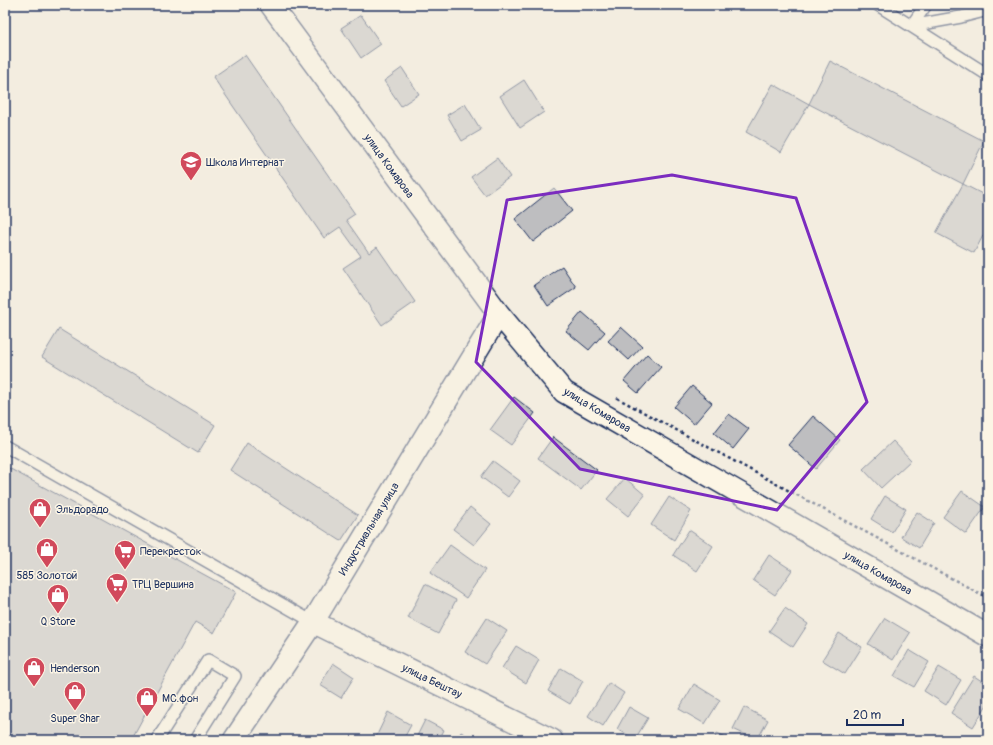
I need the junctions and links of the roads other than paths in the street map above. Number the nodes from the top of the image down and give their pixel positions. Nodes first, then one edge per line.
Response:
1 (271, 5) edge
2 (878, 5) edge
3 (926, 5) edge
4 (988, 10) edge
5 (911, 26) junction
6 (988, 75) edge
7 (499, 314) junction
8 (5, 446) edge
9 (313, 622) junction
10 (988, 636) edge
11 (157, 740) edge
12 (195, 740) edge
13 (234, 740) edge
14 (552, 740) edge

1 - 7 street, улица Комарова
2 - 5 lane
3 - 5 lane
4 - 5 lane
5 - 6 lane
7 - 9 street, Индустриальная улица
7 - 10 street, улица Комарова
8 - 9 lane
9 - 13 street, Индустриальная улица
9 - 14 street, улица Бештау
11 - 12 lane

